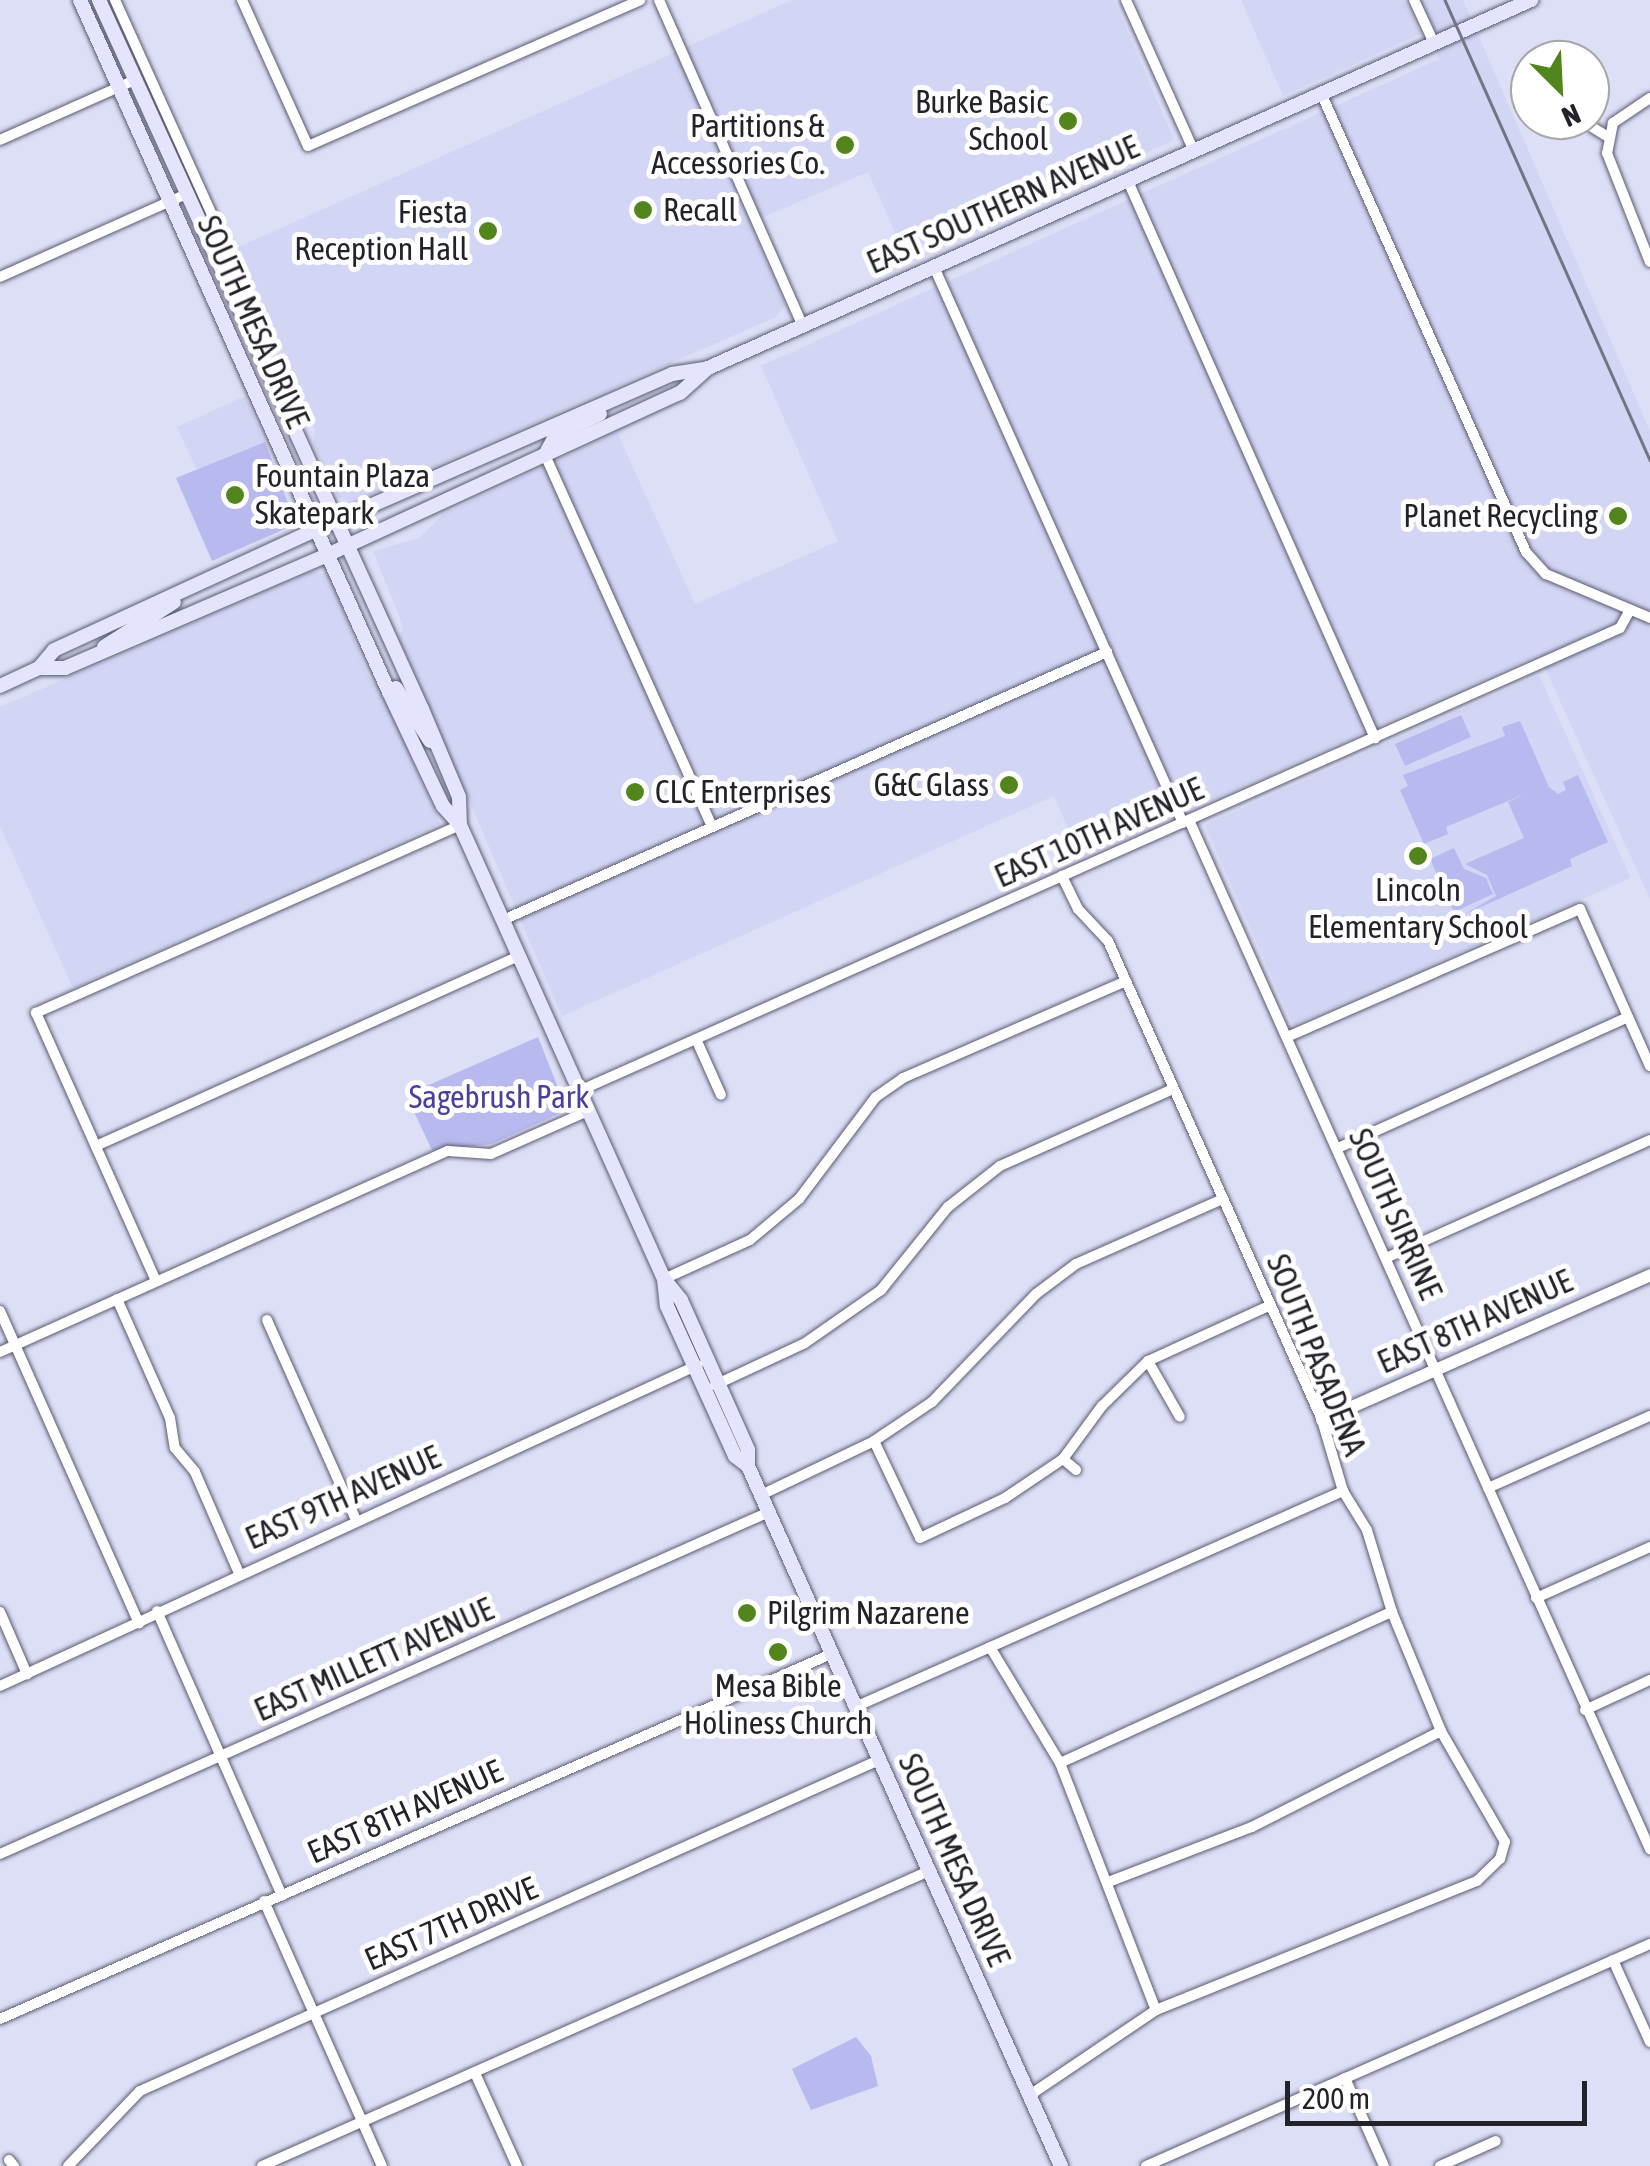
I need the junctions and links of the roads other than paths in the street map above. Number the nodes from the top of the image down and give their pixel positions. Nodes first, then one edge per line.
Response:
1 (100, 0) edge
2 (114, 0) edge
3 (242, 0) edge
4 (640, 0) edge
5 (658, 0) edge
6 (1126, 0) edge
7 (1414, 0) edge
8 (1531, 0) edge
9 (82, 4) edge
10 (1434, 43) junction
11 (135, 80) junction
12 (119, 88) junction
13 (1321, 93) junction
14 (1650, 98) edge
15 (1610, 134) edge
16 (0, 140) edge
17 (1608, 140) edge
18 (1193, 149) junction
19 (1128, 180) junction
20 (186, 194) junction
21 (169, 201) junction
22 (1650, 227) edge
23 (1636, 233) junction
24 (225, 244) dead end
25 (1650, 262) edge
26 (934, 267) junction
27 (0, 277) edge
28 (804, 326) junction
29 (708, 368) junction
30 (623, 395) junction
31 (545, 455) junction
32 (337, 520) junction
33 (315, 530) junction
34 (348, 546) junction
35 (327, 555) junction
36 (184, 590) junction
37 (1630, 610) junction
38 (1650, 618) edge
39 (1106, 652) junction
40 (98, 653) junction
41 (39, 668) junction
42 (380, 673) junction
43 (0, 686) edge
44 (1375, 738) junction
45 (438, 748) junction
46 (1186, 821) junction
47 (460, 826) junction
48 (712, 827) junction
49 (1062, 876) junction
50 (503, 920) junction
51 (519, 956) junction
52 (1126, 981) junction
53 (1628, 1017) junction
54 (1288, 1037) junction
55 (696, 1039) junction
56 (1650, 1066) edge
57 (1173, 1089) junction
58 (579, 1090) junction
59 (721, 1095) dead end
60 (853, 1104) dead end
61 (588, 1110) junction
62 (862, 1117) junction
63 (1650, 1140) edge
64 (96, 1146) junction
65 (1338, 1148) junction
66 (1223, 1199) junction
67 (1386, 1258) junction
68 (1650, 1275) edge
69 (664, 1279) junction
70 (156, 1281) junction
71 (116, 1299) junction
72 (1272, 1305) junction
73 (0, 1311) edge
74 (267, 1320) dead end
75 (15, 1345) junction
76 (0, 1352) edge
77 (1148, 1361) junction
78 (701, 1363) junction
79 (1436, 1369) junction
80 (712, 1387) junction
81 (1650, 1416) edge
82 (1180, 1417) dead end
83 (1322, 1420) junction
84 (874, 1441) junction
85 (1063, 1459) junction
86 (1076, 1470) dead end
87 (1488, 1488) junction
88 (1343, 1491) junction
89 (761, 1495) junction
90 (769, 1512) junction
91 (356, 1520) junction
92 (1650, 1548) edge
93 (239, 1573) junction
94 (1536, 1598) junction
95 (157, 1611) junction
96 (0, 1612) edge
97 (1392, 1612) junction
98 (139, 1623) junction
99 (990, 1647) junction
100 (831, 1654) junction
101 (27, 1674) junction
102 (1650, 1680) edge
103 (0, 1686) edge
104 (855, 1707) junction
105 (1586, 1710) junction
106 (1441, 1730) junction
107 (221, 1756) junction
108 (879, 1760) junction
109 (1060, 1763) junction
110 (1650, 1811) edge
111 (1636, 1817) junction
112 (1650, 1849) edge
113 (0, 1854) edge
114 (929, 1871) junction
115 (1111, 1880) junction
116 (282, 1896) junction
117 (264, 1901) junction
118 (1650, 1944) edge
119 (1613, 1960) junction
120 (1156, 2010) junction
121 (313, 2013) junction
122 (0, 2018) edge
123 (1650, 2042) edge
124 (475, 2073) junction
125 (1345, 2078) junction
126 (1030, 2095) junction
127 (362, 2124) junction
128 (1496, 2141) dead end
129 (68, 2166) edge
130 (262, 2166) edge
131 (382, 2166) edge
132 (516, 2166) edge
133 (1061, 2166) edge
134 (1146, 2166) edge
135 (1384, 2166) edge
136 (1440, 2166) edge

1 - 9 street
1 - 11 main road, SOUTH MESA DRIVE
2 - 24 street, SOUTH MESA DRIVE
3 - 4 street
5 - 28 street
6 - 18 street
7 - 10 street
8 - 10 main road, EAST SOUTHERN AVENUE
9 - 12 main road, SOUTH MESA DRIVE
10 - 13 main road, EAST SOUTHERN AVENUE
11 - 12 street
11 - 20 main road, SOUTH MESA DRIVE
12 - 16 street
12 - 21 main road, SOUTH MESA DRIVE
13 - 18 main road, EAST SOUTHERN AVENUE
13 - 37 street
14 - 15 street
17 - 23 street
18 - 19 main road, EAST SOUTHERN AVENUE
19 - 26 main road, EAST SOUTHERN AVENUE
19 - 44 street
20 - 21 street
20 - 32 main road, SOUTH MESA DRIVE
21 - 27 street
21 - 33 main road, SOUTH MESA DRIVE
22 - 23 street
23 - 25 street
26 - 28 main road, EAST SOUTHERN AVENUE
26 - 39 street, SOUTH SIRRINE
28 - 29 main road, EAST SOUTHERN AVENUE
29 - 30 main road, EAST SOUTHERN AVENUE
29 - 31 main road, EAST SOUTHERN AVENUE
30 - 31 main road
30 - 32 main road, EAST SOUTHERN AVENUE
31 - 34 main road, EAST SOUTHERN AVENUE
31 - 48 street
32 - 33 main road, EAST SOUTHERN AVENUE
32 - 34 main road, SOUTH MESA DRIVE
33 - 35 main road, SOUTH MESA DRIVE
33 - 36 main road, EAST SOUTHERN AVENUE
34 - 35 main road, EAST SOUTHERN AVENUE
34 - 45 main road, SOUTH MESA DRIVE
35 - 40 main road, EAST SOUTHERN AVENUE
35 - 42 main road, SOUTH MESA DRIVE
36 - 40 main road
36 - 41 main road, EAST SOUTHERN AVENUE
37 - 38 street
37 - 44 street, EAST 10TH AVENUE
39 - 46 street, SOUTH SIRRINE
39 - 48 street
40 - 41 main road, EAST SOUTHERN AVENUE
41 - 43 main road, EAST SOUTHERN AVENUE
42 - 45 main road
42 - 47 main road, SOUTH MESA DRIVE
44 - 46 street, EAST 10TH AVENUE
45 - 47 main road, SOUTH MESA DRIVE
46 - 49 street, EAST 10TH AVENUE
46 - 54 street, SOUTH SIRRINE
47 - 50 main road, SOUTH MESA DRIVE
47 - 64 street
48 - 50 street
49 - 52 street, SOUTH PASADENA
49 - 55 street, EAST 10TH AVENUE
50 - 51 main road, SOUTH MESA DRIVE
51 - 58 main road, SOUTH MESA DRIVE
51 - 64 street
52 - 57 street, SOUTH PASADENA
52 - 62 street
53 - 54 street
53 - 56 street
53 - 65 street
54 - 65 street, SOUTH SIRRINE
55 - 58 street, EAST 10TH AVENUE
55 - 59 street
57 - 66 street, SOUTH PASADENA
57 - 80 street
58 - 61 main road, SOUTH MESA DRIVE
60 - 62 street
61 - 69 main road, SOUTH MESA DRIVE
61 - 70 street
62 - 69 street
63 - 67 street
64 - 70 street
65 - 67 street, SOUTH SIRRINE
66 - 72 street, SOUTH PASADENA
66 - 84 street
67 - 79 street, SOUTH SIRRINE
68 - 79 street, EAST 8TH AVENUE
69 - 78 main road, SOUTH MESA DRIVE
70 - 71 street
71 - 75 street
71 - 93 street
72 - 77 street
72 - 83 street, SOUTH PASADENA
73 - 75 street
74 - 91 street
75 - 76 street
75 - 98 street
77 - 82 street
77 - 85 street
78 - 80 main road, SOUTH MESA DRIVE
78 - 91 street, EAST 9TH AVENUE
79 - 83 street, EAST 8TH AVENUE
79 - 87 street, SOUTH SIRRINE
80 - 89 main road, SOUTH MESA DRIVE
81 - 87 street
83 - 88 street, SOUTH PASADENA
84 - 85 street
84 - 89 street
85 - 86 street
87 - 94 street, SOUTH SIRRINE
88 - 97 street, SOUTH PASADENA
88 - 99 street
89 - 90 main road, SOUTH MESA DRIVE
90 - 100 main road, SOUTH MESA DRIVE
90 - 107 street, EAST MILLETT AVENUE
91 - 93 street, EAST 9TH AVENUE
92 - 94 street
93 - 95 street, EAST 9TH AVENUE
94 - 105 street, SOUTH SIRRINE
95 - 98 street, EAST 9TH AVENUE
95 - 107 street
96 - 101 street
97 - 106 street, SOUTH PASADENA
97 - 109 street
98 - 101 street, EAST 9TH AVENUE
99 - 104 street
99 - 109 street
100 - 104 main road, SOUTH MESA DRIVE
100 - 116 street, EAST 8TH AVENUE
101 - 103 street, EAST 9TH AVENUE
102 - 105 street
104 - 108 main road, SOUTH MESA DRIVE
105 - 111 street, SOUTH SIRRINE
106 - 115 street
106 - 120 street, SOUTH PASADENA
107 - 113 street, EAST MILLETT AVENUE
107 - 116 street
108 - 114 main road, SOUTH MESA DRIVE
108 - 121 street, EAST 7TH DRIVE
109 - 115 street
110 - 111 street
111 - 112 street, SOUTH SIRRINE
114 - 124 street
114 - 126 main road, SOUTH MESA DRIVE
115 - 120 street
116 - 117 street, EAST 8TH AVENUE
117 - 121 street
117 - 122 street, EAST 8TH AVENUE
118 - 119 street
119 - 123 street
119 - 125 street
120 - 126 street
121 - 127 street
121 - 129 street, EAST 7TH DRIVE
124 - 127 street
124 - 132 street
125 - 134 street
125 - 135 street
126 - 133 main road, SOUTH MESA DRIVE
127 - 130 street
127 - 131 street
128 - 136 street

